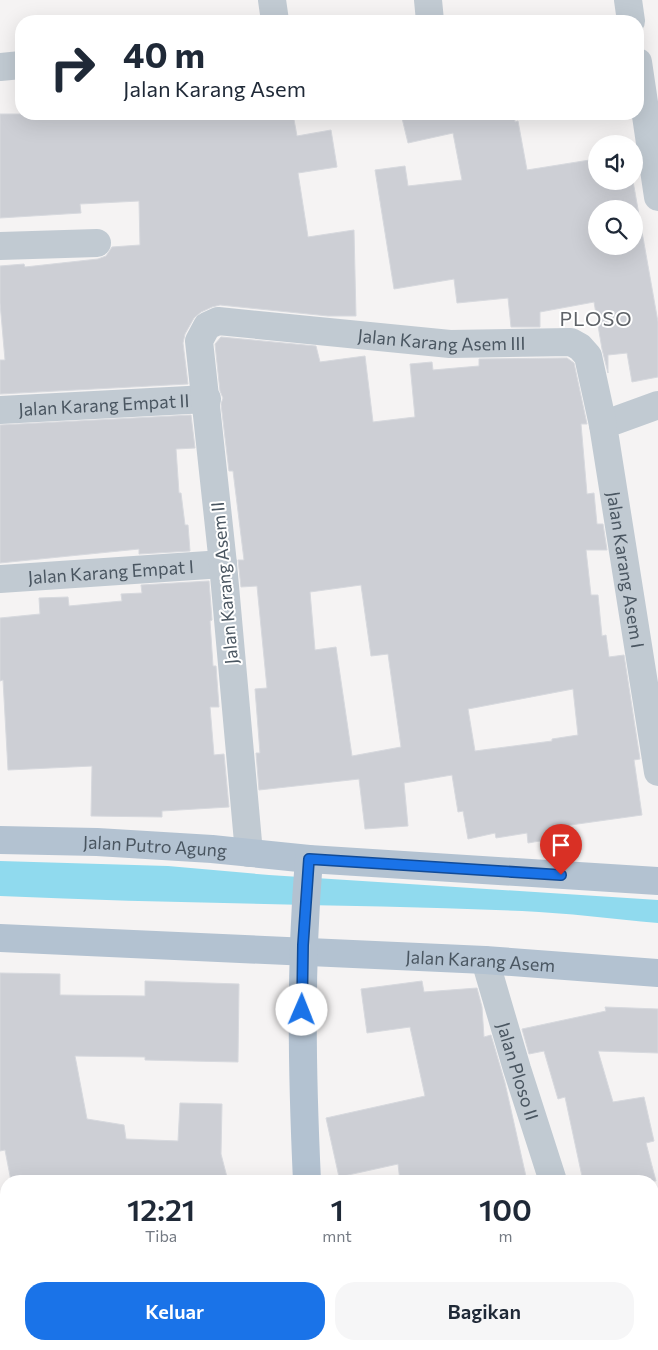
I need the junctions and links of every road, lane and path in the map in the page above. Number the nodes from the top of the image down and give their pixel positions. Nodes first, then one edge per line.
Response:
1 (272, 0) edge
2 (428, 0) edge
3 (628, 0) edge
4 (274, 15) edge
5 (429, 15) edge
6 (630, 15) edge
7 (15, 66) edge
8 (0, 67) edge
9 (644, 102) edge
10 (658, 197) edge
11 (97, 243) dead end
12 (0, 246) edge
13 (218, 321) joint
14 (207, 399) junction
15 (658, 405) edge
16 (0, 410) edge
17 (603, 425) junction
18 (222, 564) junction
19 (0, 579) edge
20 (658, 772) edge
21 (0, 840) edge
22 (249, 853) junction
23 (308, 864) junction
24 (658, 881) edge
25 (0, 938) edge
26 (303, 948) junction
27 (485, 960) junction
28 (658, 973) edge
29 (306, 1175) edge
30 (551, 1175) edge

1 - 4 street
2 - 5 street
3 - 6 street
7 - 8 street
9 - 10 street
11 - 12 street
13 - 14 street, Jalan Karang Asem II
13 - 17 street, Jalan Karang Asem III
14 - 16 street, Jalan Karang Empat II
14 - 18 street, Jalan Karang Asem II
15 - 17 street
17 - 20 street, Jalan Karang Asem I
18 - 19 street, Jalan Karang Empat I
18 - 22 street, Jalan Karang Asem II
21 - 22 main road, Jalan Putro Agung
22 - 23 main road, Jalan Putro Agung
23 - 24 main road
23 - 26 main road
25 - 26 main road
26 - 27 main road, Jalan Karang Asem
26 - 29 main road
27 - 28 main road, Jalan Karang Asem
27 - 30 street, Jalan Ploso II

